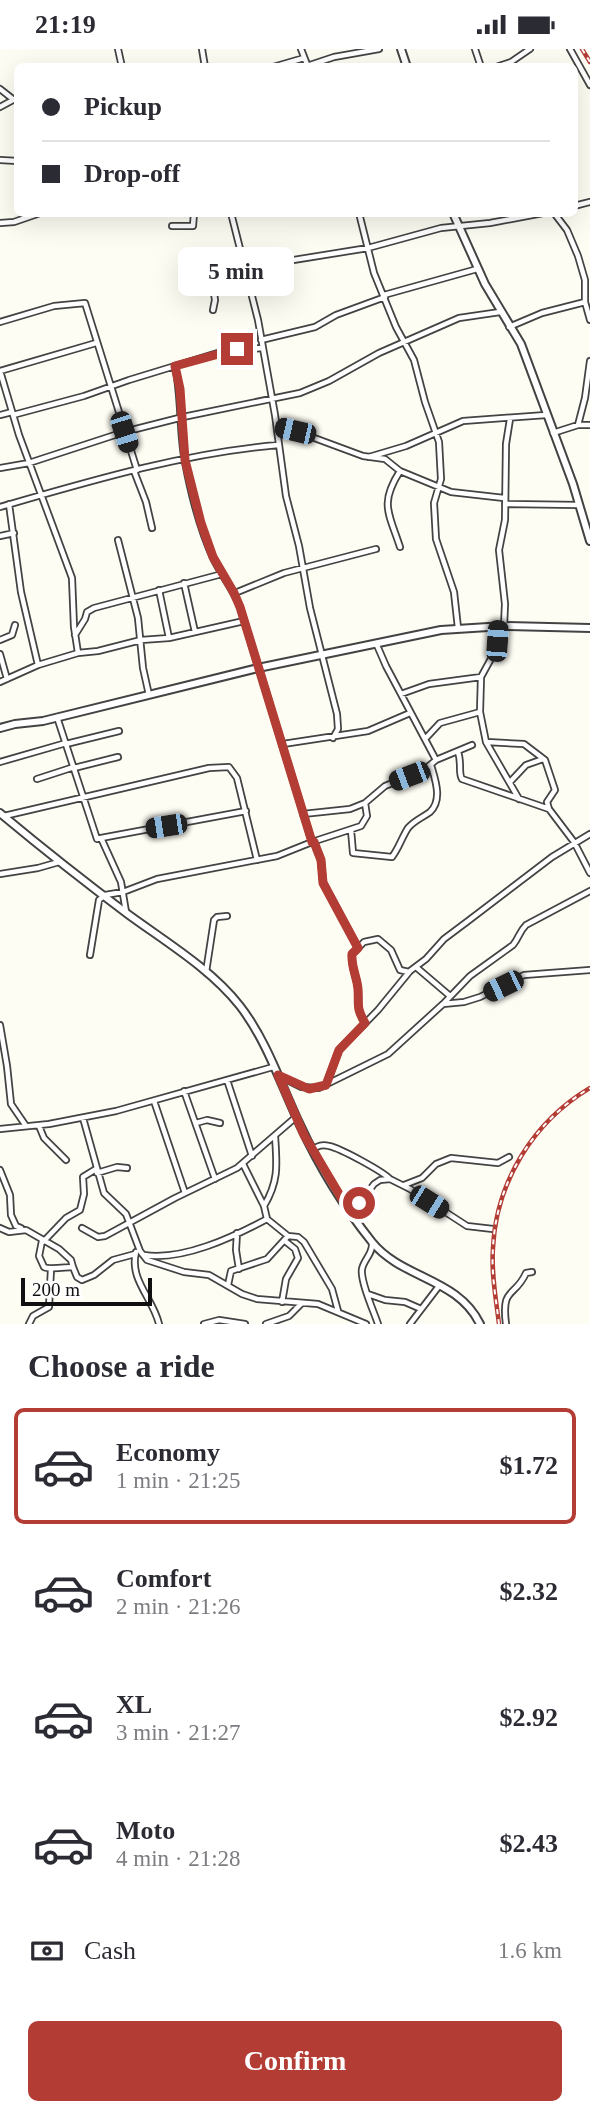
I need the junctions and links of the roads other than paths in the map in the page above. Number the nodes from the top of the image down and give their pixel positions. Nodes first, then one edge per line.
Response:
1 (301, 49) edge
2 (379, 49) edge
3 (530, 49) edge
4 (304, 58) junction
5 (287, 63) edge
6 (306, 63) edge
7 (316, 63) edge
8 (508, 63) edge
9 (578, 63) edge
10 (590, 85) edge
11 (28, 217) edge
12 (194, 217) edge
13 (233, 217) edge
14 (360, 217) edge
15 (454, 217) edge
16 (522, 217) edge
17 (557, 217) edge
18 (0, 223) edge
19 (172, 226) dead end
20 (457, 226) junction
21 (368, 248) junction
22 (245, 269) junction
23 (477, 269) junction
24 (211, 273) junction
25 (194, 276) dead end
26 (587, 278) edge
27 (384, 296) junction
28 (585, 302) junction
29 (213, 310) dead end
30 (500, 312) junction
31 (590, 320) edge
32 (0, 322) edge
33 (508, 327) junction
34 (261, 341) junction
35 (404, 341) junction
36 (96, 343) junction
37 (262, 348) junction
38 (590, 361) edge
39 (175, 366) junction
40 (0, 371) edge
41 (109, 387) junction
42 (271, 400) junction
43 (12, 413) junction
44 (0, 415) edge
45 (546, 415) junction
46 (183, 417) junction
47 (510, 419) junction
48 (578, 425) junction
49 (590, 425) edge
50 (277, 427) junction
51 (124, 432) junction
52 (436, 432) junction
53 (552, 433) junction
54 (278, 445) junction
55 (367, 457) junction
56 (185, 460) junction
57 (29, 463) junction
58 (0, 468) edge
59 (135, 470) junction
60 (400, 471) junction
61 (440, 488) junction
62 (41, 495) junction
63 (505, 501) junction
64 (9, 505) junction
65 (579, 505) junction
66 (0, 507) edge
67 (152, 527) dead end
68 (14, 533) junction
69 (0, 536) edge
70 (118, 540) dead end
71 (590, 541) edge
72 (400, 547) dead end
73 (376, 549) dead end
74 (303, 568) junction
75 (222, 574) junction
76 (184, 583) junction
77 (159, 590) junction
78 (234, 593) junction
79 (132, 596) junction
80 (244, 621) junction
81 (15, 625) dead end
82 (501, 626) junction
83 (458, 628) junction
84 (590, 628) edge
85 (195, 632) junction
86 (75, 635) junction
87 (169, 638) junction
88 (0, 640) edge
89 (141, 640) junction
90 (376, 643) junction
91 (78, 653) junction
92 (0, 654) edge
93 (322, 655) junction
94 (38, 665) junction
95 (258, 668) junction
96 (481, 677) junction
97 (7, 679) junction
98 (0, 682) edge
99 (401, 694) junction
100 (149, 695) junction
101 (480, 712) junction
102 (411, 713) junction
103 (57, 717) junction
104 (0, 728) edge
105 (119, 731) dead end
106 (333, 738) junction
107 (425, 739) junction
108 (486, 742) junction
109 (66, 743) junction
110 (283, 744) junction
111 (472, 745) dead end
112 (458, 752) junction
113 (118, 757) dead end
114 (544, 759) junction
115 (436, 760) junction
116 (0, 762) edge
117 (430, 765) junction
118 (74, 768) junction
119 (37, 779) dead end
120 (510, 782) junction
121 (84, 798) junction
122 (519, 799) junction
123 (365, 803) junction
124 (246, 811) junction
125 (552, 812) junction
126 (303, 814) junction
127 (2, 815) edge
128 (351, 830) junction
129 (590, 834) edge
130 (102, 838) junction
131 (313, 842) junction
132 (574, 842) junction
133 (257, 860) junction
134 (60, 861) junction
135 (590, 873) edge
136 (0, 874) edge
137 (590, 891) edge
138 (123, 892) junction
139 (105, 895) junction
140 (126, 912) junction
141 (227, 916) dead end
142 (358, 948) junction
143 (90, 955) dead end
144 (416, 967) junction
145 (590, 970) edge
146 (410, 971) junction
147 (205, 972) junction
148 (450, 996) junction
149 (443, 1005) junction
150 (365, 1023) junction
151 (0, 1027) edge
152 (273, 1067) junction
153 (278, 1075) junction
154 (227, 1080) junction
155 (326, 1085) junction
156 (184, 1091) junction
157 (154, 1101) junction
158 (296, 1117) junction
159 (83, 1118) junction
160 (196, 1123) junction
161 (220, 1123) dead end
162 (26, 1126) junction
163 (39, 1126) junction
164 (0, 1129) edge
165 (275, 1135) junction
166 (313, 1149) junction
167 (252, 1156) junction
168 (509, 1157) dead end
169 (66, 1160) dead end
170 (243, 1164) junction
171 (127, 1168) dead end
172 (0, 1170) edge
173 (97, 1171) junction
174 (215, 1179) junction
175 (390, 1179) junction
176 (403, 1185) junction
177 (185, 1193) junction
178 (264, 1206) junction
179 (348, 1209) junction
180 (267, 1219) junction
181 (129, 1222) junction
182 (0, 1228) edge
183 (82, 1228) dead end
184 (23, 1229) junction
185 (493, 1229) dead end
186 (237, 1233) junction
187 (286, 1239) junction
188 (371, 1241) junction
189 (43, 1242) junction
190 (137, 1244) junction
191 (135, 1254) junction
192 (143, 1255) junction
193 (73, 1267) junction
194 (51, 1269) junction
195 (239, 1269) junction
196 (532, 1272) dead end
197 (441, 1284) junction
198 (228, 1285) junction
199 (368, 1293) junction
200 (282, 1302) junction
201 (301, 1304) junction
202 (421, 1309) junction
203 (338, 1311) junction
204 (29, 1324) edge
205 (159, 1324) edge
206 (204, 1324) edge
207 (245, 1324) edge
208 (266, 1324) edge
209 (366, 1324) edge
210 (378, 1324) edge
211 (410, 1324) edge
212 (480, 1324) edge
213 (506, 1324) edge

1 - 4 street
2 - 7 street
3 - 8 street
4 - 5 street
4 - 6 street
9 - 10 street
11 - 18 street
12 - 19 street
13 - 22 street
14 - 21 street
15 - 20 street
16 - 20 street
17 - 26 street
20 - 21 street
20 - 23 street
21 - 22 street
21 - 27 street
22 - 24 street
22 - 34 street
23 - 27 street
23 - 30 street
24 - 25 street
24 - 29 street
26 - 28 street
27 - 34 street
27 - 35 street
28 - 31 street
28 - 33 street
30 - 33 street
30 - 35 street
32 - 36 street
33 - 45 street
34 - 37 street
35 - 42 street
35 - 52 street
36 - 40 street
36 - 41 street
37 - 39 street
37 - 42 street
38 - 48 street
39 - 41 street
39 - 46 street
40 - 43 street
41 - 43 street
41 - 51 street
42 - 46 street
42 - 50 street
43 - 44 street
43 - 57 street
45 - 47 street
45 - 53 street
46 - 51 street
46 - 56 street
47 - 52 street
47 - 63 street
48 - 49 street
48 - 53 street
50 - 54 street
50 - 55 street
51 - 57 street
51 - 59 street
52 - 55 street
52 - 61 street
53 - 65 street
54 - 56 street
54 - 74 street
55 - 60 street
56 - 59 street
56 - 75 street
57 - 58 street
57 - 62 street
59 - 62 street
59 - 67 street
60 - 61 street
60 - 72 street
61 - 63 street
61 - 83 street
62 - 64 street
62 - 86 street
63 - 65 street
63 - 82 street
64 - 66 street
64 - 68 street
65 - 71 street
68 - 69 street
68 - 94 street
70 - 79 street
73 - 74 street
74 - 78 street
74 - 93 street
75 - 76 street
75 - 78 street
76 - 77 street
76 - 85 street
77 - 79 street
77 - 87 street
78 - 80 street
79 - 86 street
79 - 89 street
80 - 85 street
80 - 95 street
81 - 88 street
82 - 83 street
82 - 84 street
82 - 96 street
83 - 90 street
85 - 87 street
86 - 91 street
87 - 89 street
89 - 91 street
89 - 100 street
90 - 93 street
90 - 99 street
91 - 94 street
92 - 97 street
93 - 95 street
93 - 106 street
94 - 97 street
95 - 100 street
95 - 110 street
96 - 99 street
96 - 101 street
97 - 98 street
99 - 102 street
100 - 103 street
101 - 107 street
101 - 108 street
102 - 106 street
102 - 107 street
103 - 104 street
103 - 109 street
105 - 109 street
106 - 110 street
107 - 115 street
108 - 114 street
108 - 120 street
109 - 116 street
109 - 118 street
110 - 126 street
111 - 112 street
112 - 115 street
112 - 122 street
113 - 118 street
114 - 120 street
114 - 125 street
115 - 117 street
117 - 123 street
117 - 128 street
118 - 119 street
118 - 121 street
120 - 122 street
121 - 124 street
121 - 127 street
121 - 130 street
122 - 125 street
123 - 126 street
123 - 128 street
124 - 130 street
124 - 133 street
125 - 132 street
126 - 131 street
127 - 134 street
128 - 131 street
129 - 132 street
130 - 138 street
131 - 133 street
131 - 142 street
132 - 135 street
132 - 144 street
133 - 138 street
134 - 136 street
134 - 139 street
137 - 148 street
138 - 139 street
138 - 140 street
139 - 140 street
139 - 143 street
140 - 147 street
141 - 147 street
142 - 146 street
142 - 150 street
144 - 146 street
144 - 148 street
145 - 149 street
146 - 150 street
147 - 152 street
148 - 149 street
149 - 155 street
150 - 155 street
151 - 162 street
152 - 153 street
152 - 154 street
153 - 155 street
153 - 158 street
154 - 156 street
154 - 167 street
156 - 157 street
156 - 160 street
157 - 159 street
157 - 177 street
158 - 165 street
158 - 166 street
159 - 163 street
159 - 173 street
160 - 161 street
160 - 174 street
162 - 163 street
162 - 164 street
163 - 169 street
165 - 167 street
165 - 178 street
166 - 175 street
166 - 179 street
167 - 170 street
168 - 176 street
170 - 174 street
170 - 178 street
171 - 173 street
172 - 184 street
173 - 181 street
173 - 189 street
174 - 177 street
175 - 176 street
175 - 179 street
176 - 185 street
177 - 181 street
178 - 180 street
179 - 188 street
180 - 186 street
180 - 187 street
181 - 183 street
181 - 190 street
182 - 184 street
184 - 189 street
186 - 192 street
186 - 195 street
187 - 195 street
187 - 200 street
187 - 203 street
188 - 197 street
188 - 199 street
189 - 193 street
189 - 194 street
190 - 191 street
190 - 192 street
191 - 193 street
191 - 205 street
192 - 198 street
193 - 194 street
194 - 204 street
195 - 198 street
196 - 213 street
197 - 202 street
197 - 212 street
198 - 200 street
199 - 202 street
199 - 210 street
200 - 201 street
201 - 203 street
201 - 208 street
202 - 211 street
203 - 209 street
206 - 207 street

